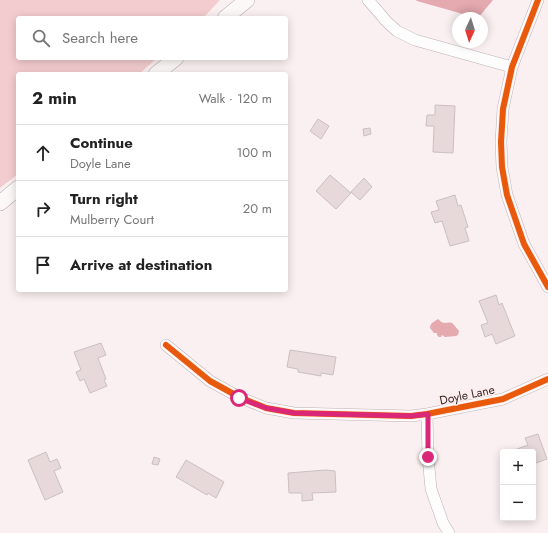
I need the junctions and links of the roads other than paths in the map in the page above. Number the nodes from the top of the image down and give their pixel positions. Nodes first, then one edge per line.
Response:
1 (247, 0) edge
2 (368, 0) edge
3 (538, 0) edge
4 (227, 16) edge
5 (174, 60) edge
6 (512, 68) junction
7 (158, 72) edge
8 (16, 190) edge
9 (0, 203) edge
10 (548, 287) edge
11 (166, 345) dead end
12 (548, 378) edge
13 (428, 414) junction
14 (449, 533) edge

1 - 4 main road
2 - 6 street
3 - 6 street
5 - 7 main road
6 - 10 street
8 - 9 main road
11 - 13 street, Doyle Lane
12 - 13 street, Doyle Lane
13 - 14 street

